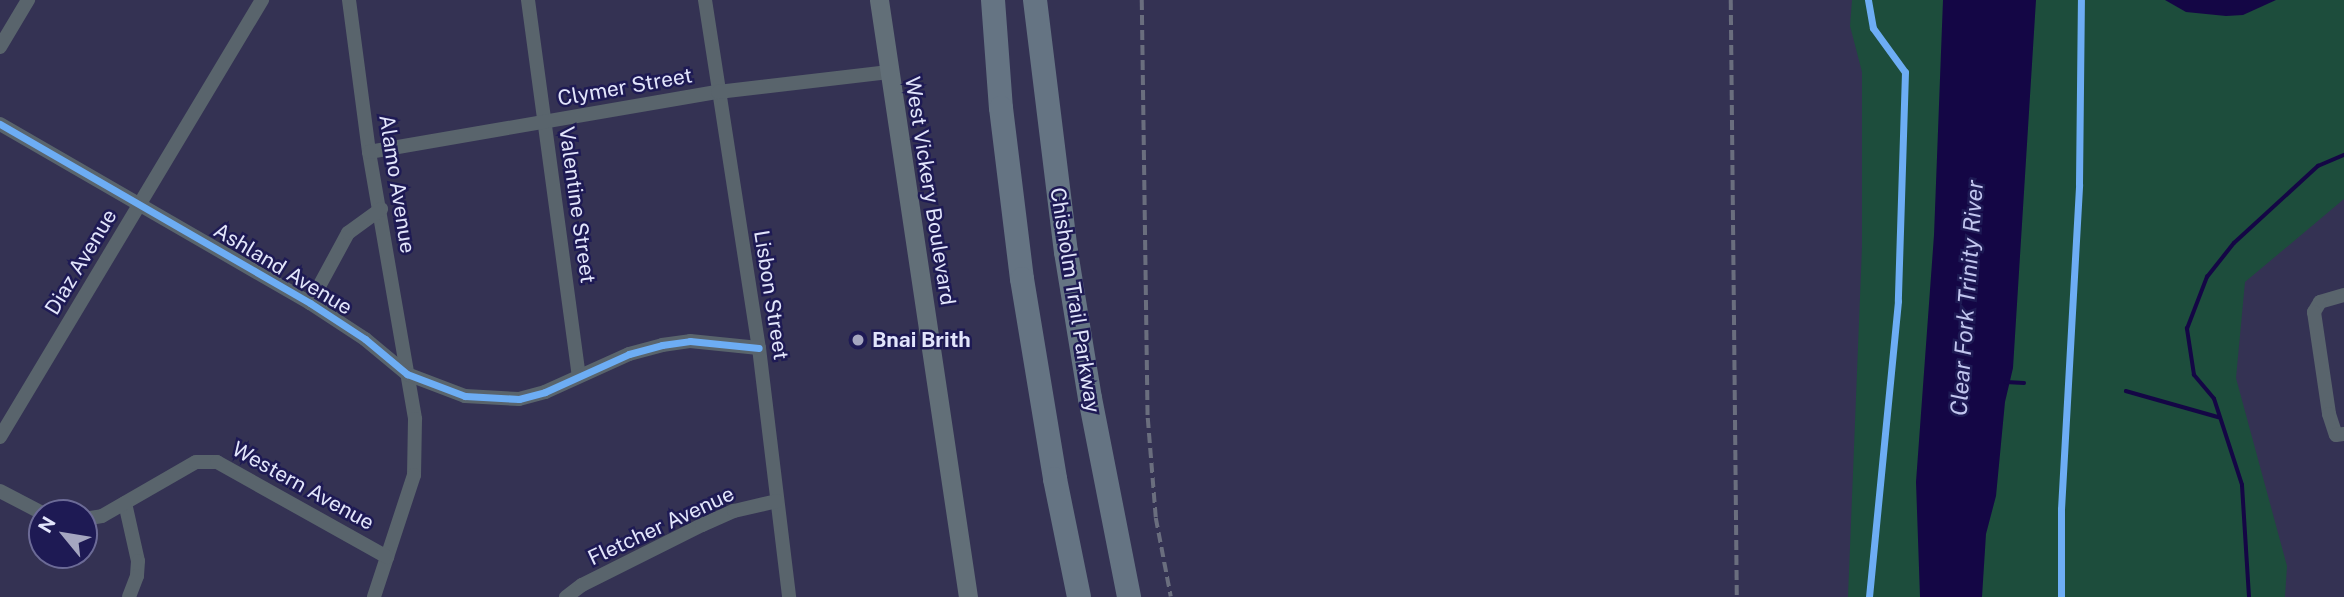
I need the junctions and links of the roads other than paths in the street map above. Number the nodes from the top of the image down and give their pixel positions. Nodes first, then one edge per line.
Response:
1 (28, 0) edge
2 (262, 0) edge
3 (349, 0) edge
4 (528, 0) edge
5 (705, 0) edge
6 (879, 0) edge
7 (993, 0) edge
8 (1035, 0) edge
9 (0, 47) edge
10 (889, 72) junction
11 (718, 92) junction
12 (545, 122) junction
13 (0, 124) edge
14 (369, 152) junction
15 (138, 206) junction
16 (381, 209) junction
17 (2344, 295) edge
18 (310, 303) junction
19 (759, 348) junction
20 (407, 374) junction
21 (579, 375) junction
22 (2344, 434) edge
23 (0, 437) edge
24 (0, 491) edge
25 (777, 501) junction
26 (125, 503) junction
27 (28, 505) edge
28 (98, 517) edge
29 (387, 557) junction
30 (129, 597) edge
31 (374, 597) edge
32 (566, 597) edge
33 (789, 597) edge
34 (968, 597) edge
35 (1079, 597) edge
36 (1129, 597) edge

1 - 9 street
2 - 15 street, Diaz Avenue
3 - 14 street, Alamo Avenue
4 - 12 street, Valentine Street
5 - 11 street, Lisbon Street
6 - 10 main road, West Vickery Boulevard
7 - 35 highway
8 - 36 highway, Chisholm Trail Parkway
10 - 11 street, Clymer Street
10 - 34 main road, West Vickery Boulevard
11 - 12 street, Clymer Street
11 - 19 street, Lisbon Street
12 - 14 street, Clymer Street
12 - 21 street, Valentine Street
13 - 15 street, Ashland Avenue
14 - 16 street, Alamo Avenue
15 - 18 street, Ashland Avenue
15 - 23 street, Diaz Avenue
16 - 18 street
16 - 20 street, Alamo Avenue
17 - 22 street
18 - 20 street, Ashland Avenue
19 - 21 street, Ashland Avenue
19 - 25 street, Lisbon Street
20 - 21 street, Ashland Avenue
20 - 29 street, Alamo Avenue
24 - 27 street
25 - 32 street, Fletcher Avenue
25 - 33 street, Lisbon Street
26 - 28 street, Western Avenue
26 - 29 street, Western Avenue
26 - 30 street
29 - 31 street, Alamo Avenue

